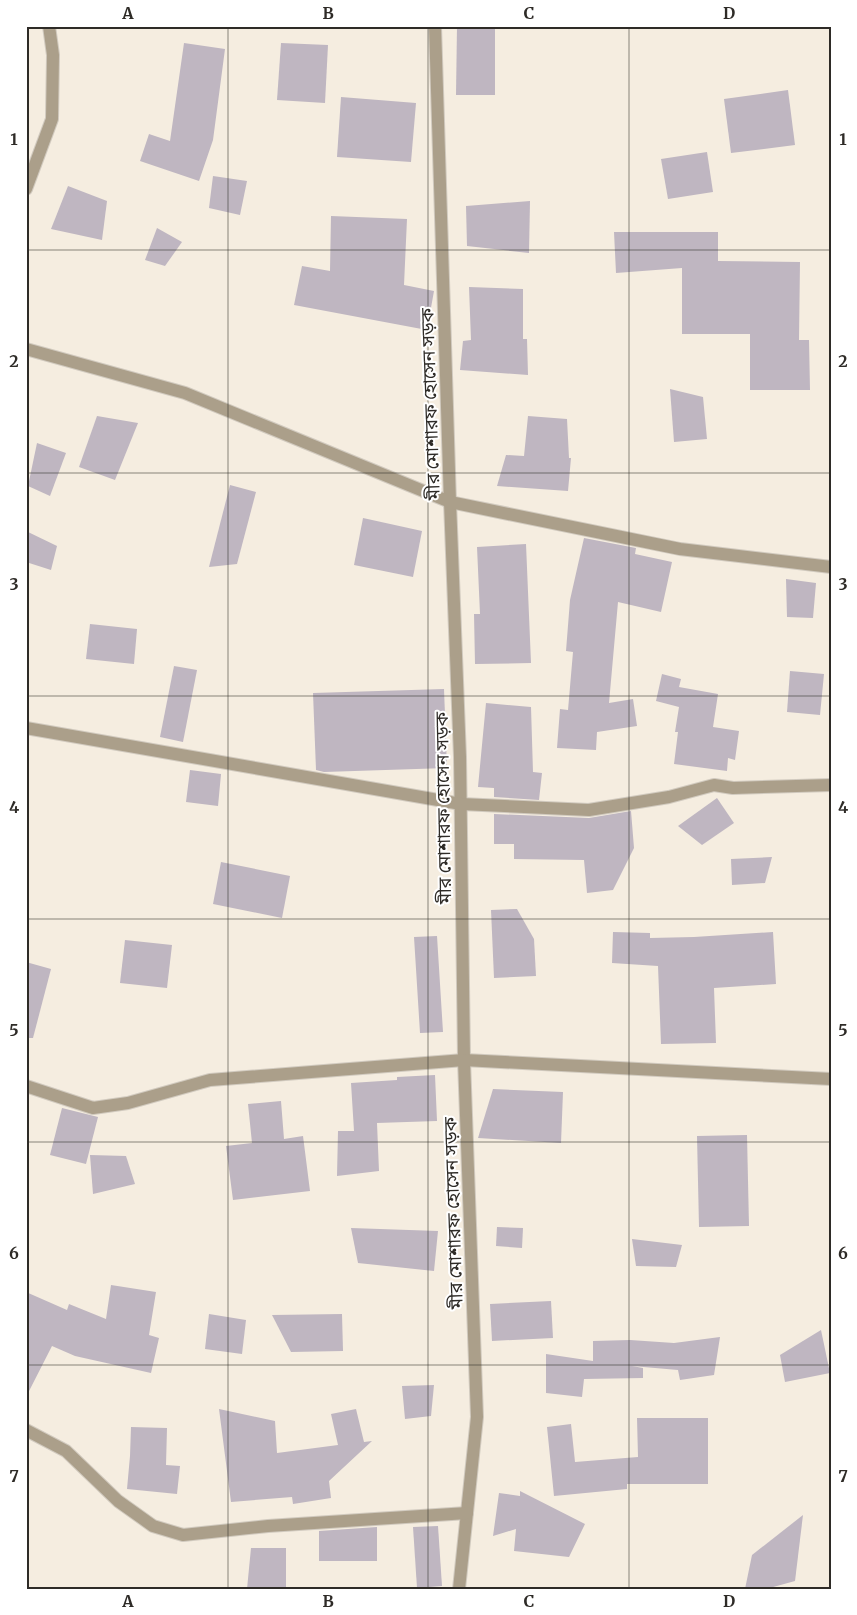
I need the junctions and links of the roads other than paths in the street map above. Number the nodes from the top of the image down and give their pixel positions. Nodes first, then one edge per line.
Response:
1 (49, 26) edge
2 (435, 26) edge
3 (26, 189) edge
4 (26, 350) edge
5 (450, 502) junction
6 (831, 567) edge
7 (26, 728) edge
8 (831, 785) edge
9 (461, 804) junction
10 (464, 1060) junction
11 (831, 1078) edge
12 (26, 1086) edge
13 (26, 1430) edge
14 (466, 1513) junction
15 (459, 1589) edge

1 - 3 street
2 - 5 street, মীর মোশারফ হোসেন সড়ক
4 - 5 street
5 - 6 street
5 - 9 street, মীর মোশারফ হোসেন সড়ক
7 - 9 street
8 - 9 street
9 - 10 street, মীর মোশারফ হোসেন সড়ক
10 - 11 street
10 - 12 street
10 - 14 street, মীর মোশারফ হোসেন সড়ক
13 - 14 street
14 - 15 street, মীর মোশারফ হোসেন সড়ক

